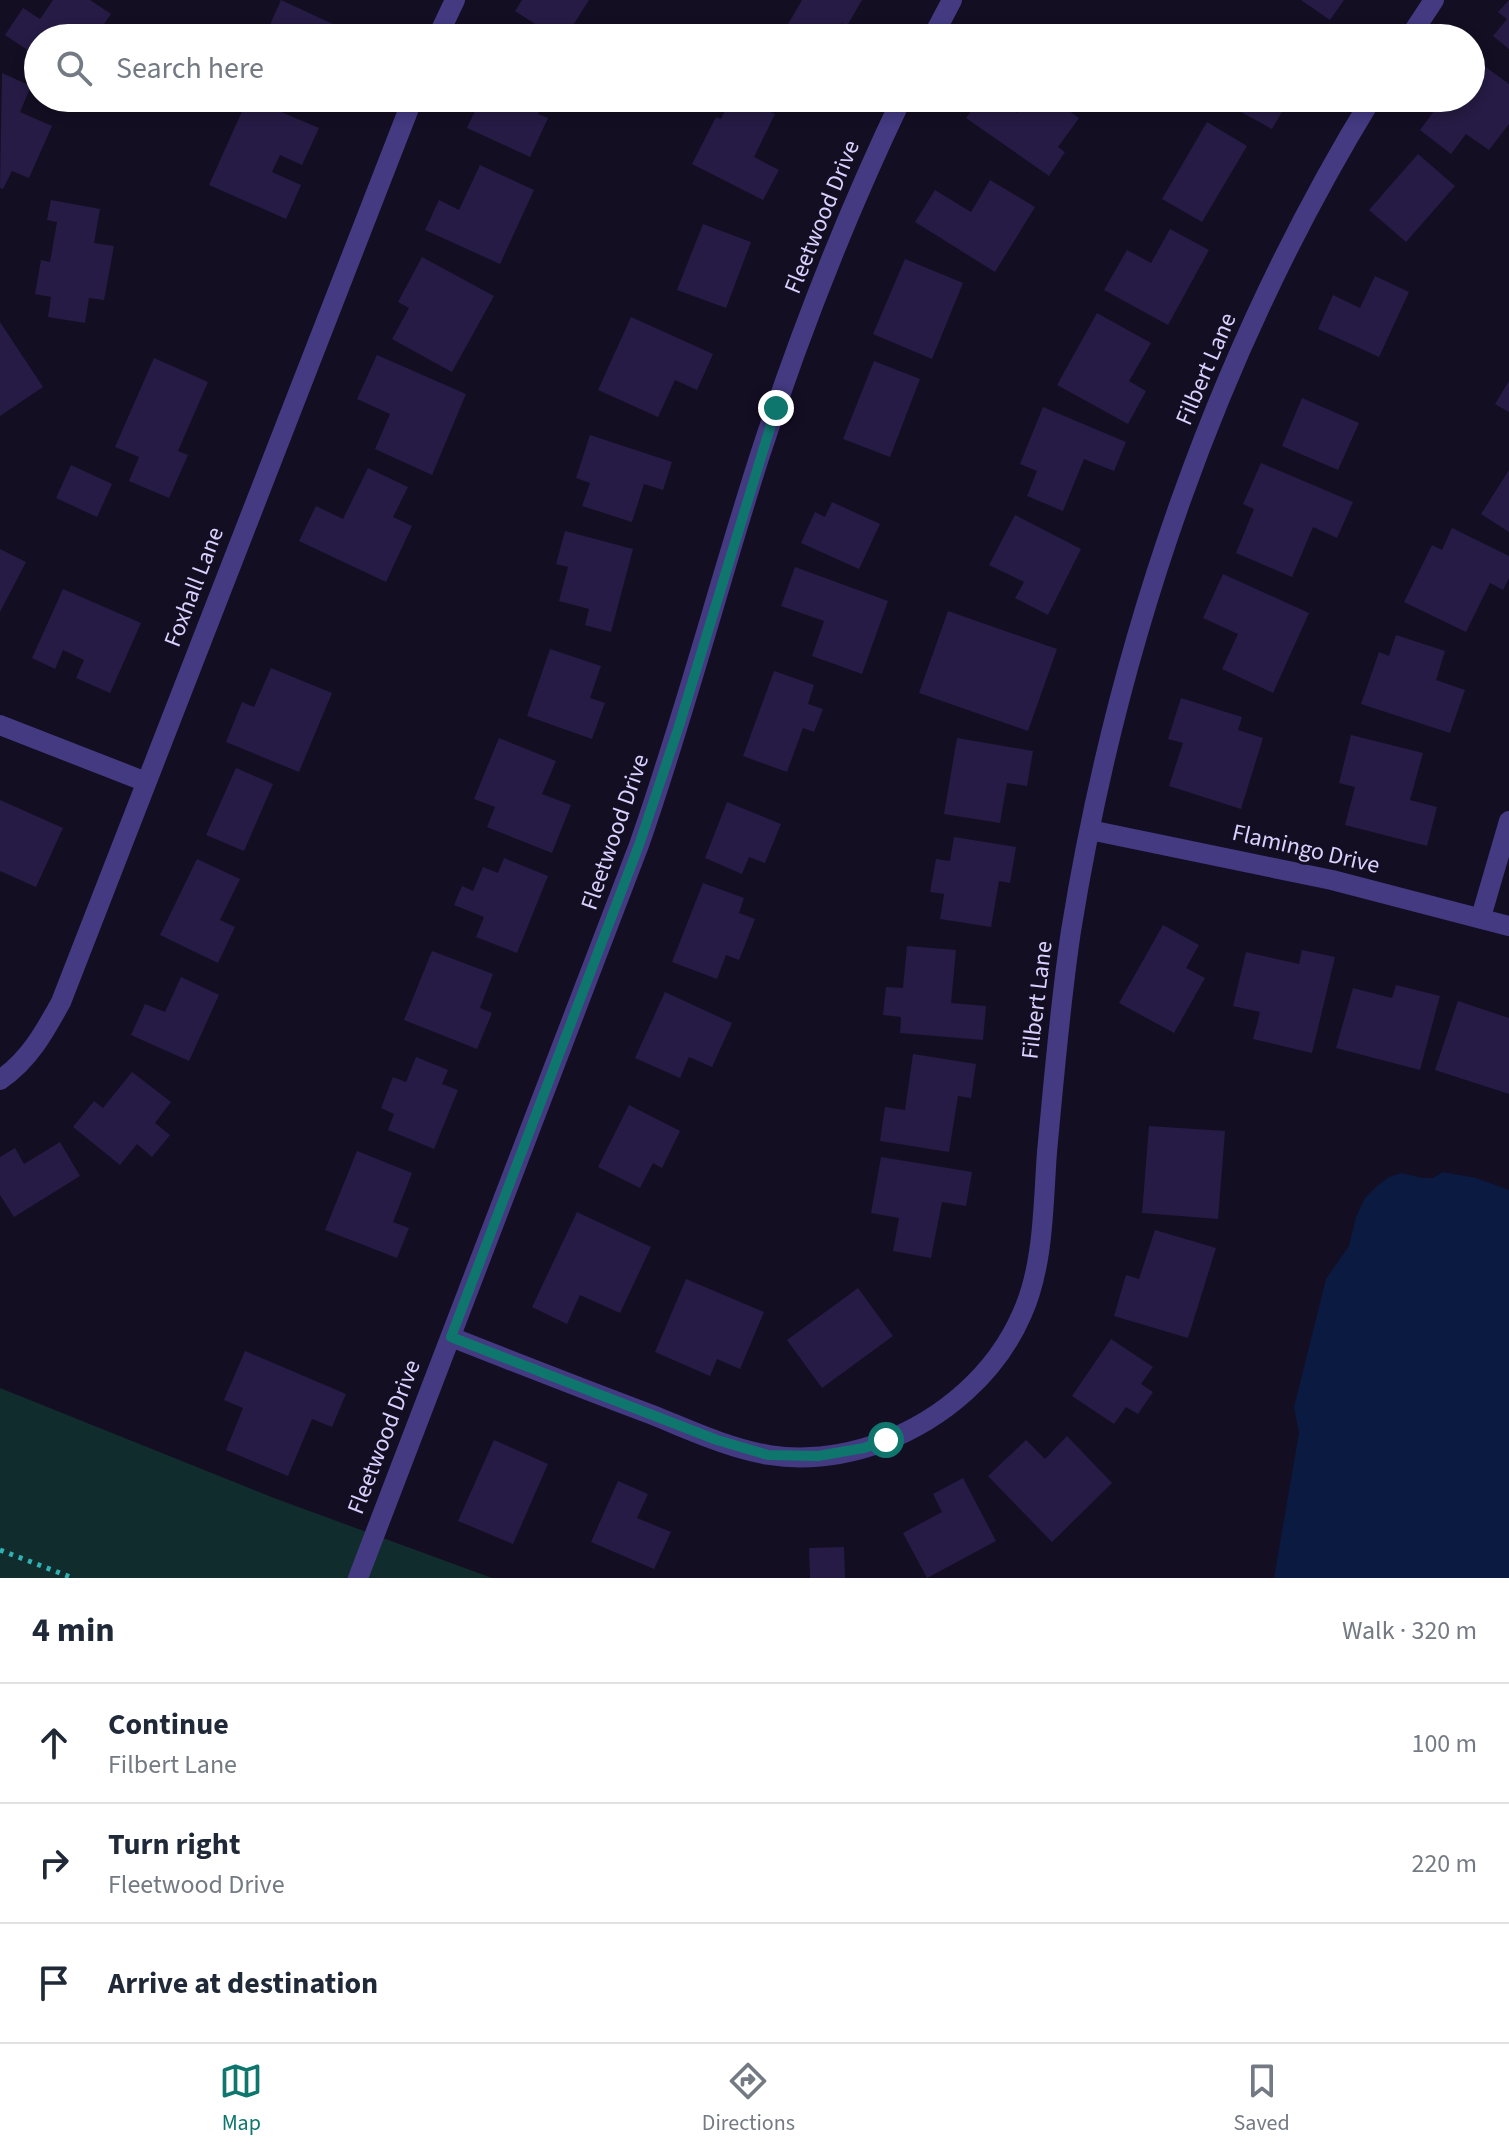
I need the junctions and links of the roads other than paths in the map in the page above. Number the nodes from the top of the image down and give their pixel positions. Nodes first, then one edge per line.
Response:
1 (455, 0) edge
2 (952, 0) edge
3 (1434, 0) edge
4 (444, 24) edge
5 (939, 24) edge
6 (1418, 24) edge
7 (408, 112) edge
8 (896, 112) edge
9 (1364, 112) edge
10 (0, 725) edge
11 (146, 782) junction
12 (1509, 821) edge
13 (1090, 830) junction
14 (1481, 917) junction
15 (1509, 926) edge
16 (0, 1080) edge
17 (451, 1337) junction
18 (358, 1578) edge

1 - 4 street
2 - 5 street
3 - 6 street
7 - 11 street, Foxhall Lane
8 - 17 street, Fleetwood Drive
9 - 13 street, Filbert Lane
10 - 11 street
11 - 16 street, Foxhall Lane
12 - 14 street
13 - 14 street, Flamingo Drive
13 - 17 street, Filbert Lane
14 - 15 street, Flamingo Drive
17 - 18 street, Fleetwood Drive

